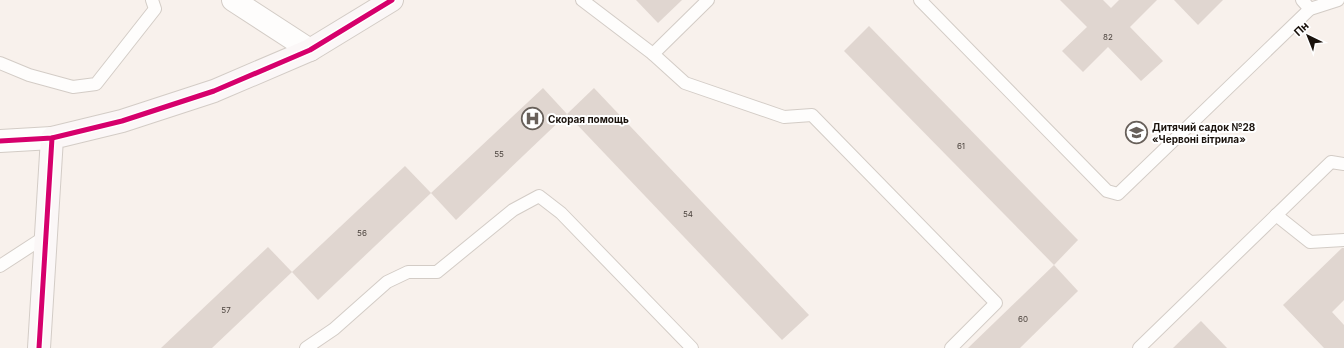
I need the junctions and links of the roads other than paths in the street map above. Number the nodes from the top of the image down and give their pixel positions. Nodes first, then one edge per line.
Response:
1 (152, 0) edge
2 (233, 0) edge
3 (392, 0) edge
4 (582, 0) edge
5 (708, 0) edge
6 (920, 0) edge
7 (1302, 0) edge
8 (1338, 0) edge
9 (1310, 9) junction
10 (310, 50) junction
11 (654, 54) junction
12 (0, 63) edge
13 (52, 138) junction
14 (0, 141) edge
15 (1344, 164) edge
16 (1276, 216) junction
17 (46, 236) junction
18 (1344, 240) edge
19 (0, 266) edge
20 (39, 348) edge
21 (306, 348) edge
22 (692, 348) edge
23 (951, 348) edge
24 (1139, 348) edge

1 - 12 lane
2 - 10 street
3 - 10 street
4 - 11 lane
5 - 11 lane
6 - 9 lane
7 - 9 lane
8 - 9 lane
10 - 13 street
11 - 23 lane
13 - 14 street
13 - 17 street
15 - 16 lane
16 - 18 lane
16 - 24 lane
17 - 19 lane
17 - 20 street
21 - 22 lane

